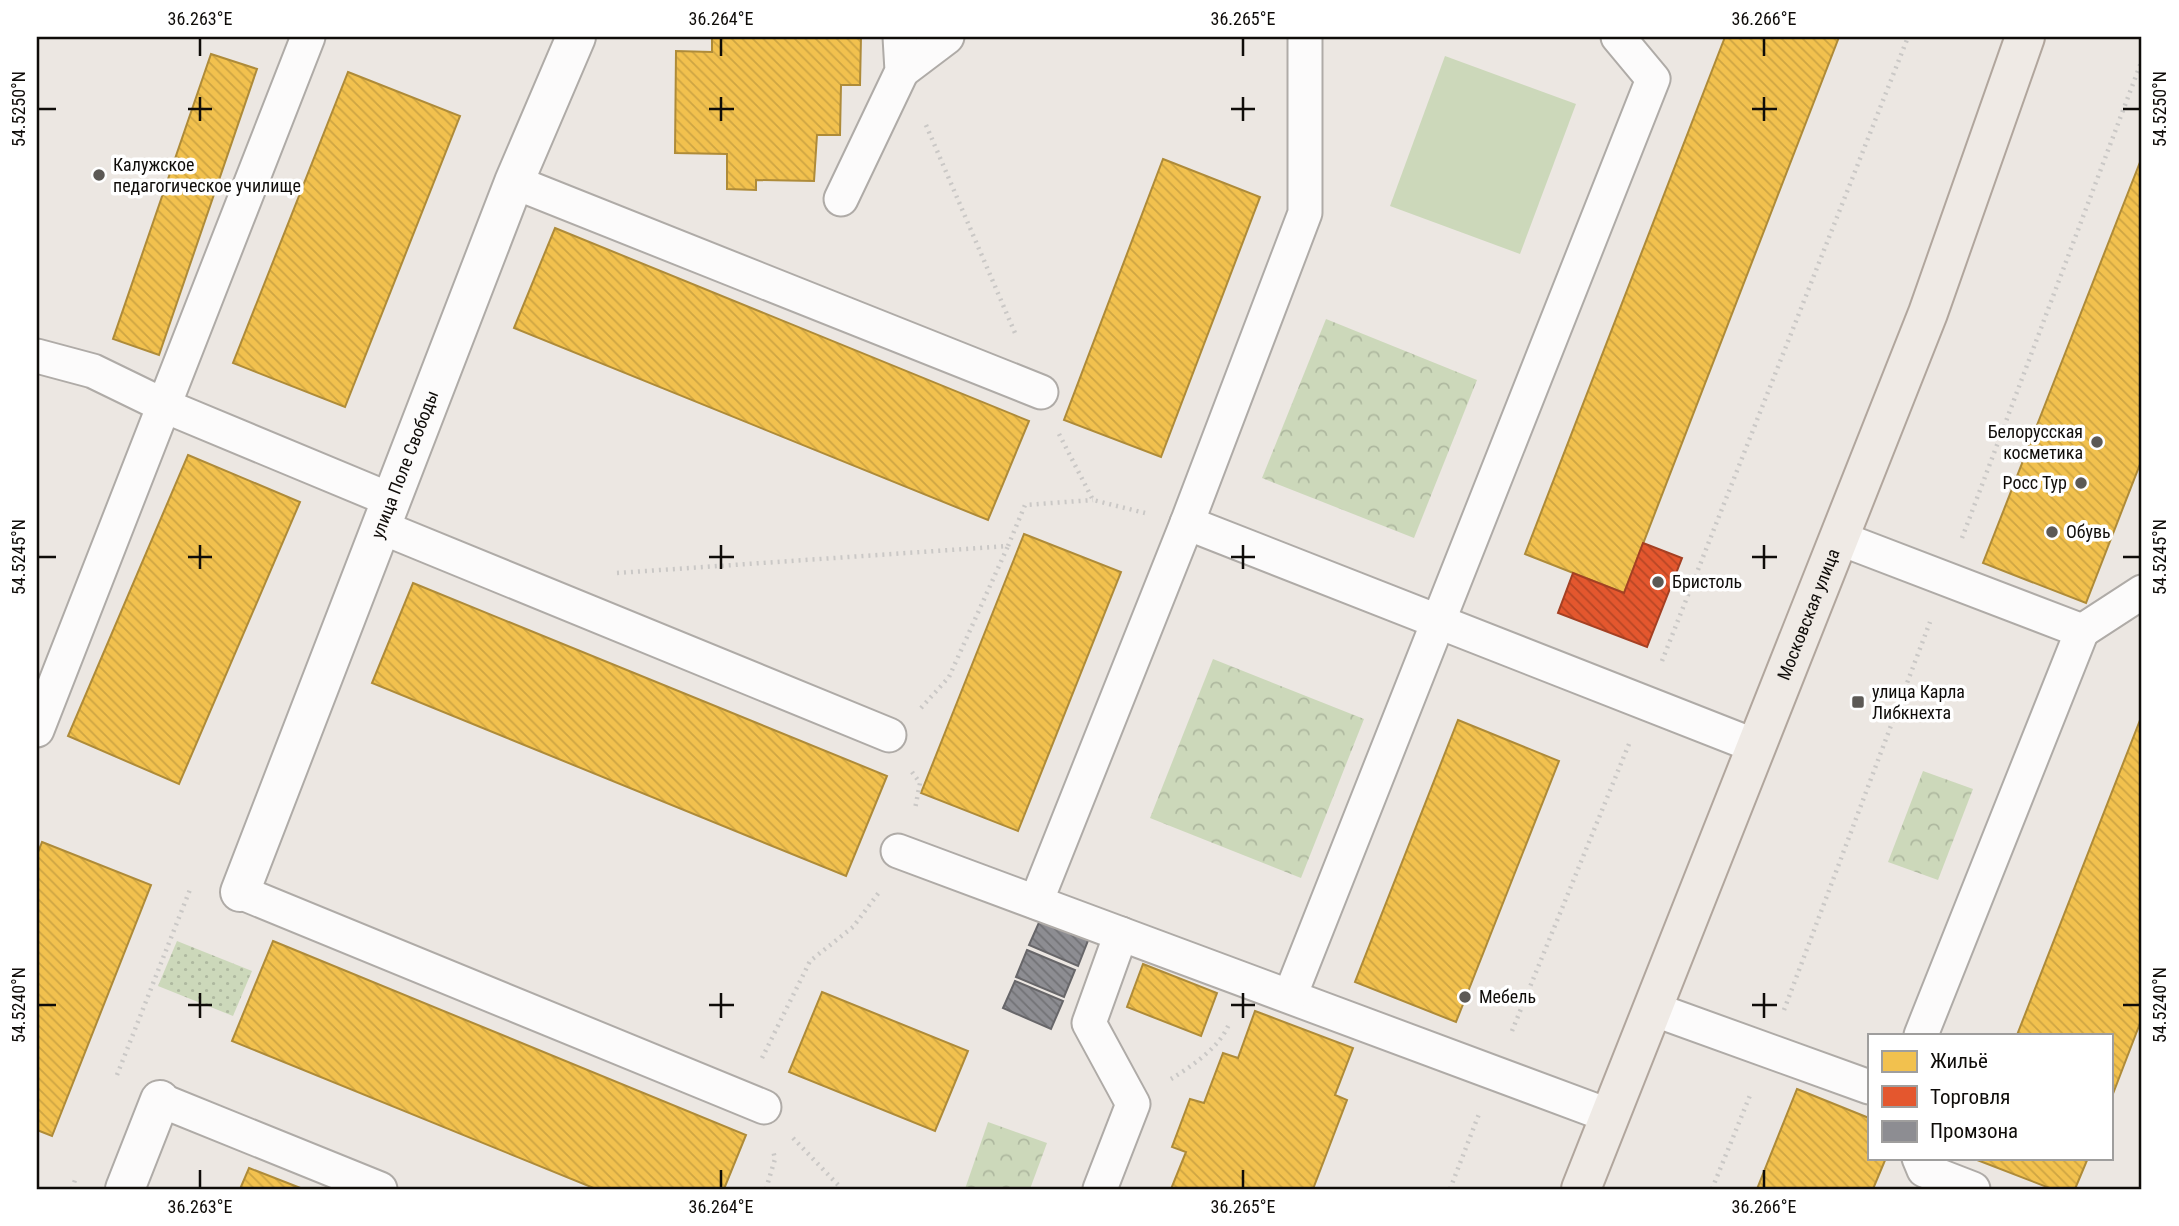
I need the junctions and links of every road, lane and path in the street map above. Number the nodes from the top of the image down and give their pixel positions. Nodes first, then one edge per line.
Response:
1 (308, 37) edge
2 (576, 37) edge
3 (900, 37) edge
4 (947, 37) edge
5 (1304, 37) edge
6 (1618, 37) edge
7 (1909, 37) edge
8 (2025, 37) edge
9 (2142, 60) edge
10 (902, 71) junction
11 (514, 182) junction
12 (841, 199) dead end
13 (37, 356) edge
14 (1041, 392) junction
15 (165, 406) junction
16 (1093, 500) junction
17 (386, 513) junction
18 (1187, 523) junction
19 (1839, 538) junction
20 (608, 574) dead end
21 (1946, 580) junction
22 (2142, 592) edge
23 (1437, 620) junction
24 (2082, 631) junction
25 (1645, 703) junction
26 (37, 730) edge
27 (889, 735) dead end
28 (1758, 747) junction
29 (898, 851) dead end
30 (240, 892) joint
31 (1036, 902) junction
32 (1121, 934) junction
33 (1246, 980) junction
34 (1290, 996) junction
35 (1653, 1009) junction
36 (1921, 1034) edge
37 (1768, 1050) junction
38 (1495, 1074) junction
39 (1868, 1087) edge
40 (160, 1100) joint
41 (1133, 1104) junction
42 (764, 1107) joint
43 (1610, 1116) junction
44 (1920, 1172) edge
45 (125, 1189) edge
46 (380, 1189) edge
47 (842, 1189) edge
48 (1100, 1189) edge
49 (1450, 1189) edge
50 (1581, 1189) edge
51 (1712, 1189) edge
52 (1973, 1189) edge

1 - 15 lane
2 - 11 street, улица Поле Свободы
3 - 10 lane
4 - 10 lane
5 - 18 lane
6 - 23 lane
7 - 25 path
8 - 19 main road, Московская улица
9 - 21 path
10 - 12 lane
10 - 14 path
11 - 14 lane
11 - 17 street, улица Поле Свободы
13 - 15 lane
14 - 16 path
15 - 17 lane
15 - 26 lane
16 - 18 path
16 - 20 path
17 - 27 lane
17 - 30 street, улица Поле Свободы
18 - 23 lane
18 - 31 lane
19 - 21 lane
19 - 28 main road, Московская улица
21 - 24 lane
21 - 37 path
22 - 24 lane
23 - 25 lane
23 - 34 lane
24 - 36 lane
25 - 28 lane
25 - 38 path
28 - 35 main road, Московская улица
29 - 31 lane
30 - 42 lane
31 - 32 lane
32 - 33 lane
32 - 41 lane
33 - 34 lane
33 - 41 path
34 - 38 lane
35 - 37 lane
35 - 43 main road, Московская улица
37 - 39 lane
37 - 51 path
38 - 43 lane
38 - 49 path
40 - 45 street
40 - 46 lane
41 - 48 lane
42 - 47 path
43 - 50 main road, Московская улица
44 - 52 lane

